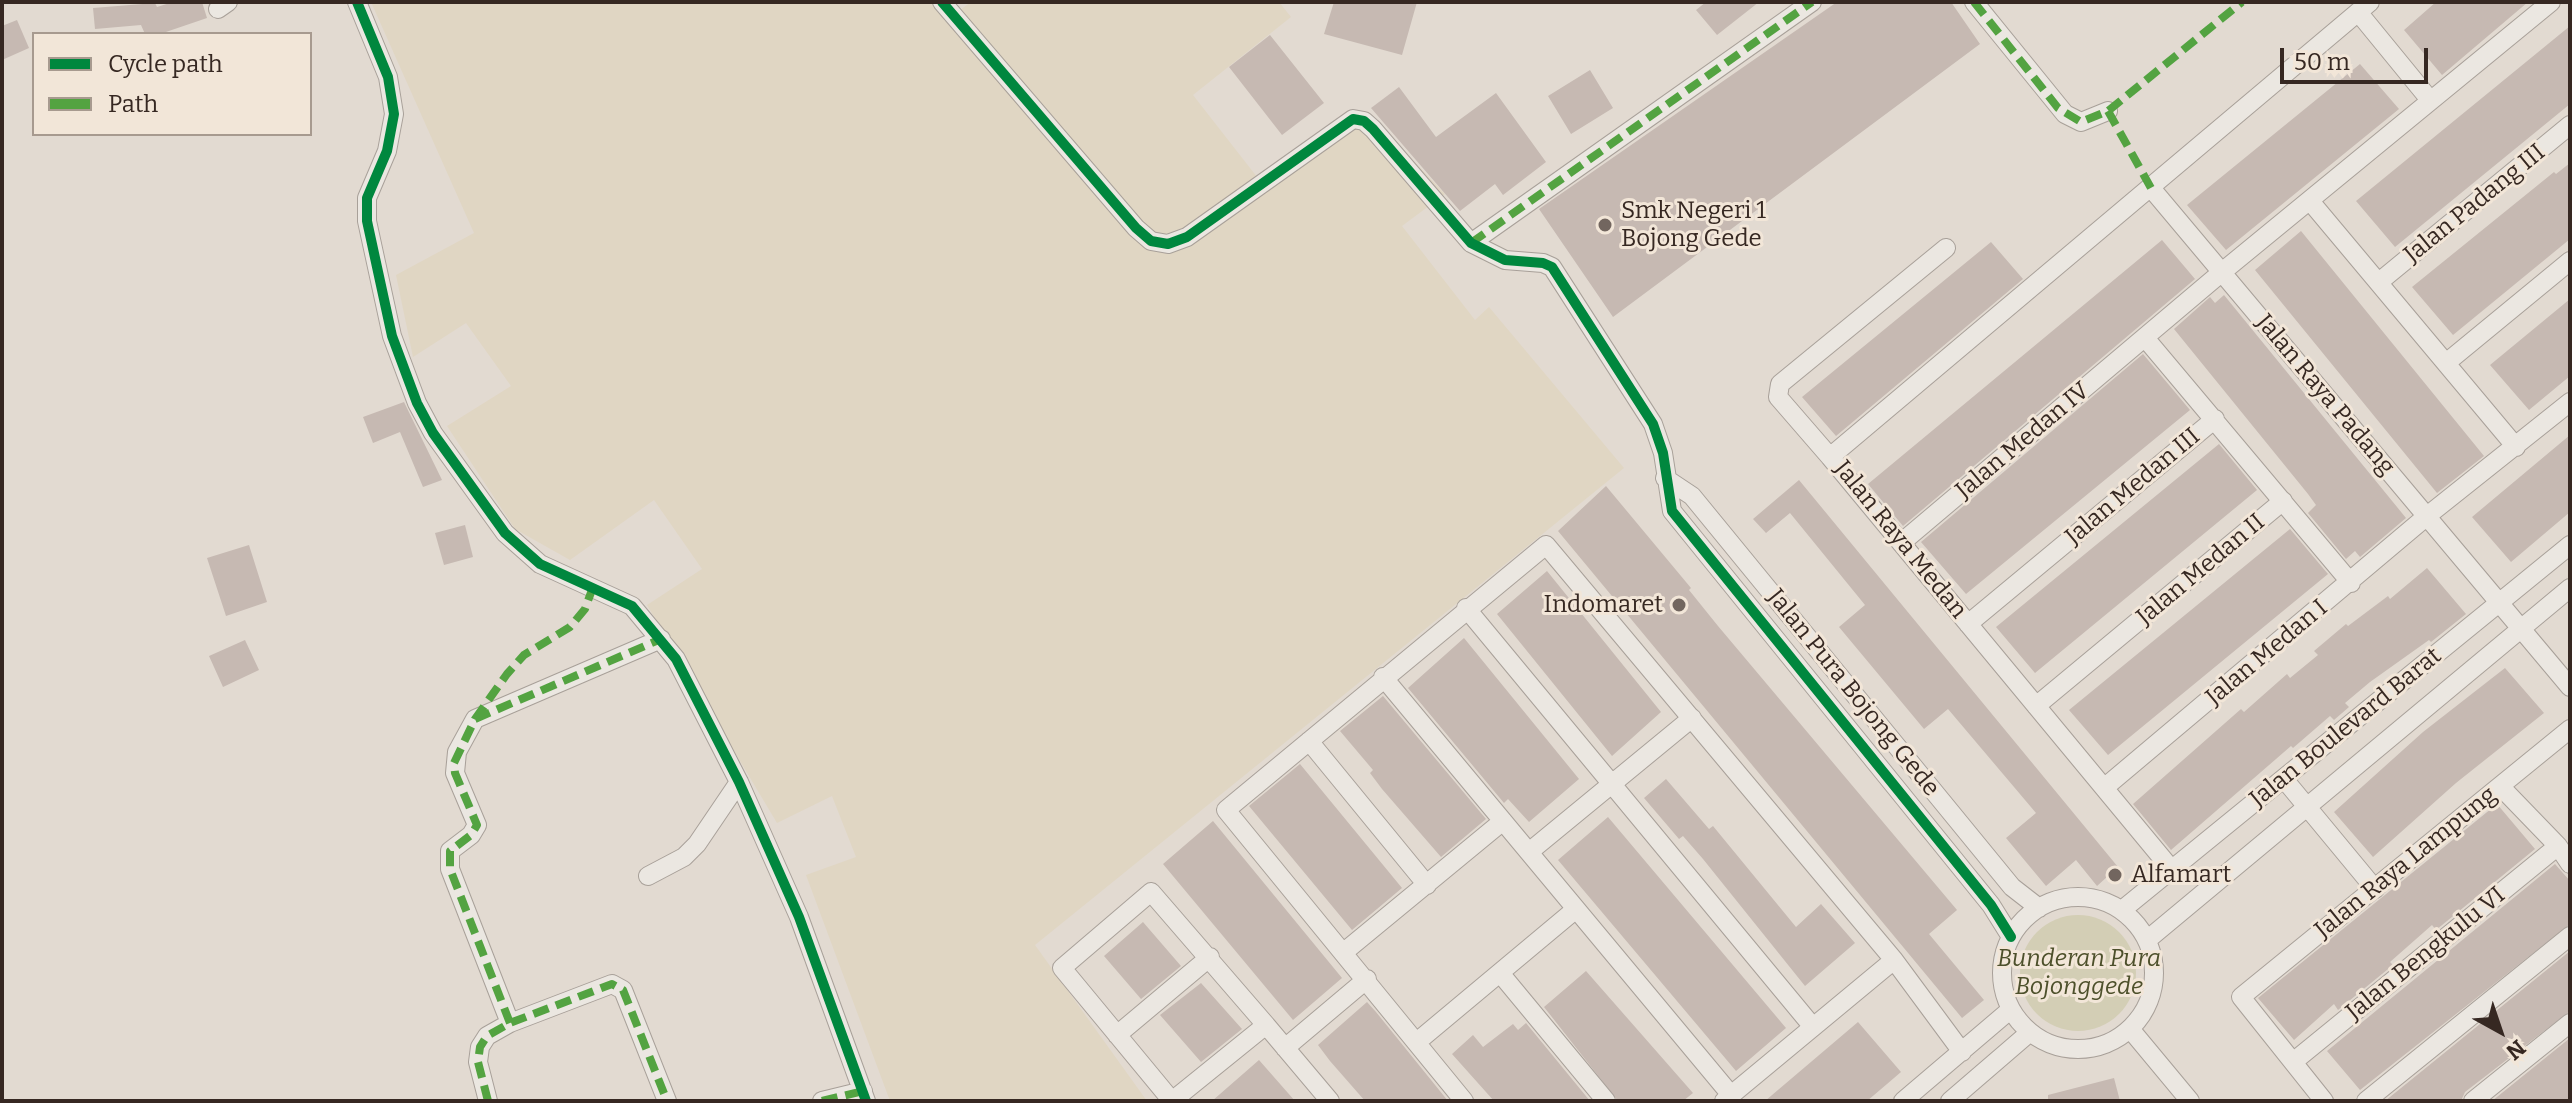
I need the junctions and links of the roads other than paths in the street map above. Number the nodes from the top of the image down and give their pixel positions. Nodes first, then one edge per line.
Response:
1 (357, 2) edge
2 (942, 2) edge
3 (1812, 2) edge
4 (1974, 2) edge
5 (2551, 2) edge
6 (2364, 7) edge
7 (2430, 100) junction
8 (2108, 111) dead end
9 (2570, 125) edge
10 (2151, 188) junction
11 (2310, 201) junction
12 (1471, 243) junction
13 (1946, 248) dead end
14 (2570, 261) edge
15 (2222, 272) junction
16 (2379, 282) junction
17 (2146, 339) junction
18 (2446, 363) junction
19 (2570, 402) edge
20 (2215, 419) junction
21 (2516, 447) junction
22 (1830, 457) junction
23 (1665, 478) junction
24 (2283, 501) junction
25 (2427, 516) junction
26 (1901, 543) junction
27 (2570, 545) edge
28 (2351, 583) junction
29 (2570, 588) edge
30 (2500, 602) junction
31 (1466, 608) junction
32 (1968, 624) junction
33 (2521, 628) junction
34 (661, 639) junction
35 (1383, 677) junction
36 (2570, 687) edge
37 (2036, 706) junction
38 (1692, 718) junction
39 (2570, 729) edge
40 (1309, 741) junction
41 (2284, 779) junction
42 (739, 782) junction
43 (1612, 784) junction
44 (2500, 786) junction
45 (2104, 788) junction
46 (2307, 807) junction
47 (1503, 821) junction
48 (2558, 846) junction
49 (1529, 852) junction
50 (2570, 864) edge
51 (2172, 870) junction
52 (648, 876) dead end
53 (1427, 885) junction
54 (2375, 889) junction
55 (2039, 908) junction
56 (1576, 909) junction
57 (2122, 910) junction
58 (2570, 936) edge
59 (2011, 937) junction
60 (2147, 940) junction
61 (1344, 952) junction
62 (1210, 957) junction
63 (1894, 960) junction
64 (1500, 973) junction
65 (1367, 979) junction
66 (2010, 1010) junction
67 (510, 1023) junction
68 (2570, 1023) edge
69 (1266, 1025) junction
70 (1813, 1027) junction
71 (2131, 1030) junction
72 (2029, 1033) junction
73 (1117, 1035) junction
74 (1418, 1041) junction
75 (1285, 1048) junction
76 (1962, 1052) junction
77 (2293, 1062) junction
78 (865, 1096) edge
79 (1728, 1098) edge
80 (1326, 1100) edge
81 (488, 1101) edge
82 (667, 1101) edge
83 (822, 1101) edge
84 (1464, 1101) edge
85 (1606, 1101) edge
86 (1903, 1101) edge
87 (1950, 1101) edge
88 (2190, 1101) edge
89 (2324, 1101) edge
90 (2366, 1101) edge
91 (2473, 1101) edge

1 - 34 street
2 - 12 street
3 - 12 street
4 - 8 street
5 - 7 street
6 - 7 street
6 - 10 street
7 - 11 street
9 - 16 street, Jalan Padang III
10 - 15 street, Jalan Raya Padang
10 - 22 street, Jalan Raya Medan
11 - 15 street
11 - 16 street
12 - 23 street
13 - 22 street
14 - 18 street
15 - 17 street, Jalan Medan IV
15 - 25 street, Jalan Raya Padang
16 - 18 street
17 - 20 street
17 - 26 street, Jalan Medan IV
18 - 21 street
19 - 21 street, Jalan Medan I
20 - 24 street, Jalan Medan III
20 - 32 street, Jalan Medan III
21 - 25 street, Jalan Medan I
22 - 26 street, Jalan Raya Medan
23 - 55 street, Jalan Pura Bojong Gede
23 - 59 street
24 - 28 street, Jalan Medan II
24 - 37 street, Jalan Medan II
25 - 28 street, Jalan Medan I
25 - 30 street, Jalan Raya Padang
26 - 32 street, Jalan Raya Medan
27 - 30 street, Jalan Boulevard Barat
28 - 45 street, Jalan Medan I
29 - 33 street, Jalan Boulevard Barat
30 - 33 street, Jalan Raya Padang
30 - 41 street, Jalan Boulevard Barat
31 - 35 street
31 - 38 street
31 - 43 street
32 - 37 street, Jalan Raya Medan
33 - 36 street, Jalan Raya Padang
33 - 46 street, Jalan Boulevard Barat
34 - 42 street
34 - 67 street
35 - 40 street
35 - 47 street
37 - 45 street, Jalan Raya Medan
38 - 43 street
38 - 63 street
39 - 44 street, Jalan Raya Lampung
40 - 53 street
40 - 61 street
41 - 46 street
41 - 51 street, Jalan Boulevard Barat
42 - 52 street
42 - 78 street
43 - 49 street
43 - 70 street
44 - 48 street
44 - 54 street, Jalan Raya Lampung
45 - 51 street, Jalan Raya Medan
46 - 54 street
46 - 60 street, Jalan Boulevard Barat
47 - 49 street
47 - 53 street
48 - 50 street
48 - 77 street, Jalan Bengkulu VI
49 - 56 street
51 - 57 street, Jalan Boulevard Barat
53 - 61 street
54 - 77 street, Jalan Raya Lampung
55 - 57 street
55 - 59 street
56 - 64 street
56 - 79 street
57 - 60 street
58 - 90 street
59 - 66 street
60 - 71 street
61 - 65 street
62 - 69 street
62 - 73 street
62 - 73 street
63 - 70 street
63 - 76 street
64 - 74 street
64 - 85 street
65 - 74 street
65 - 75 street
66 - 72 street
66 - 76 street
67 - 81 street
67 - 82 street
68 - 91 street
69 - 73 street
69 - 75 street
70 - 79 street
71 - 72 street
71 - 88 street
72 - 87 street
74 - 84 street
75 - 80 street
76 - 86 street
77 - 89 street
78 - 83 street

